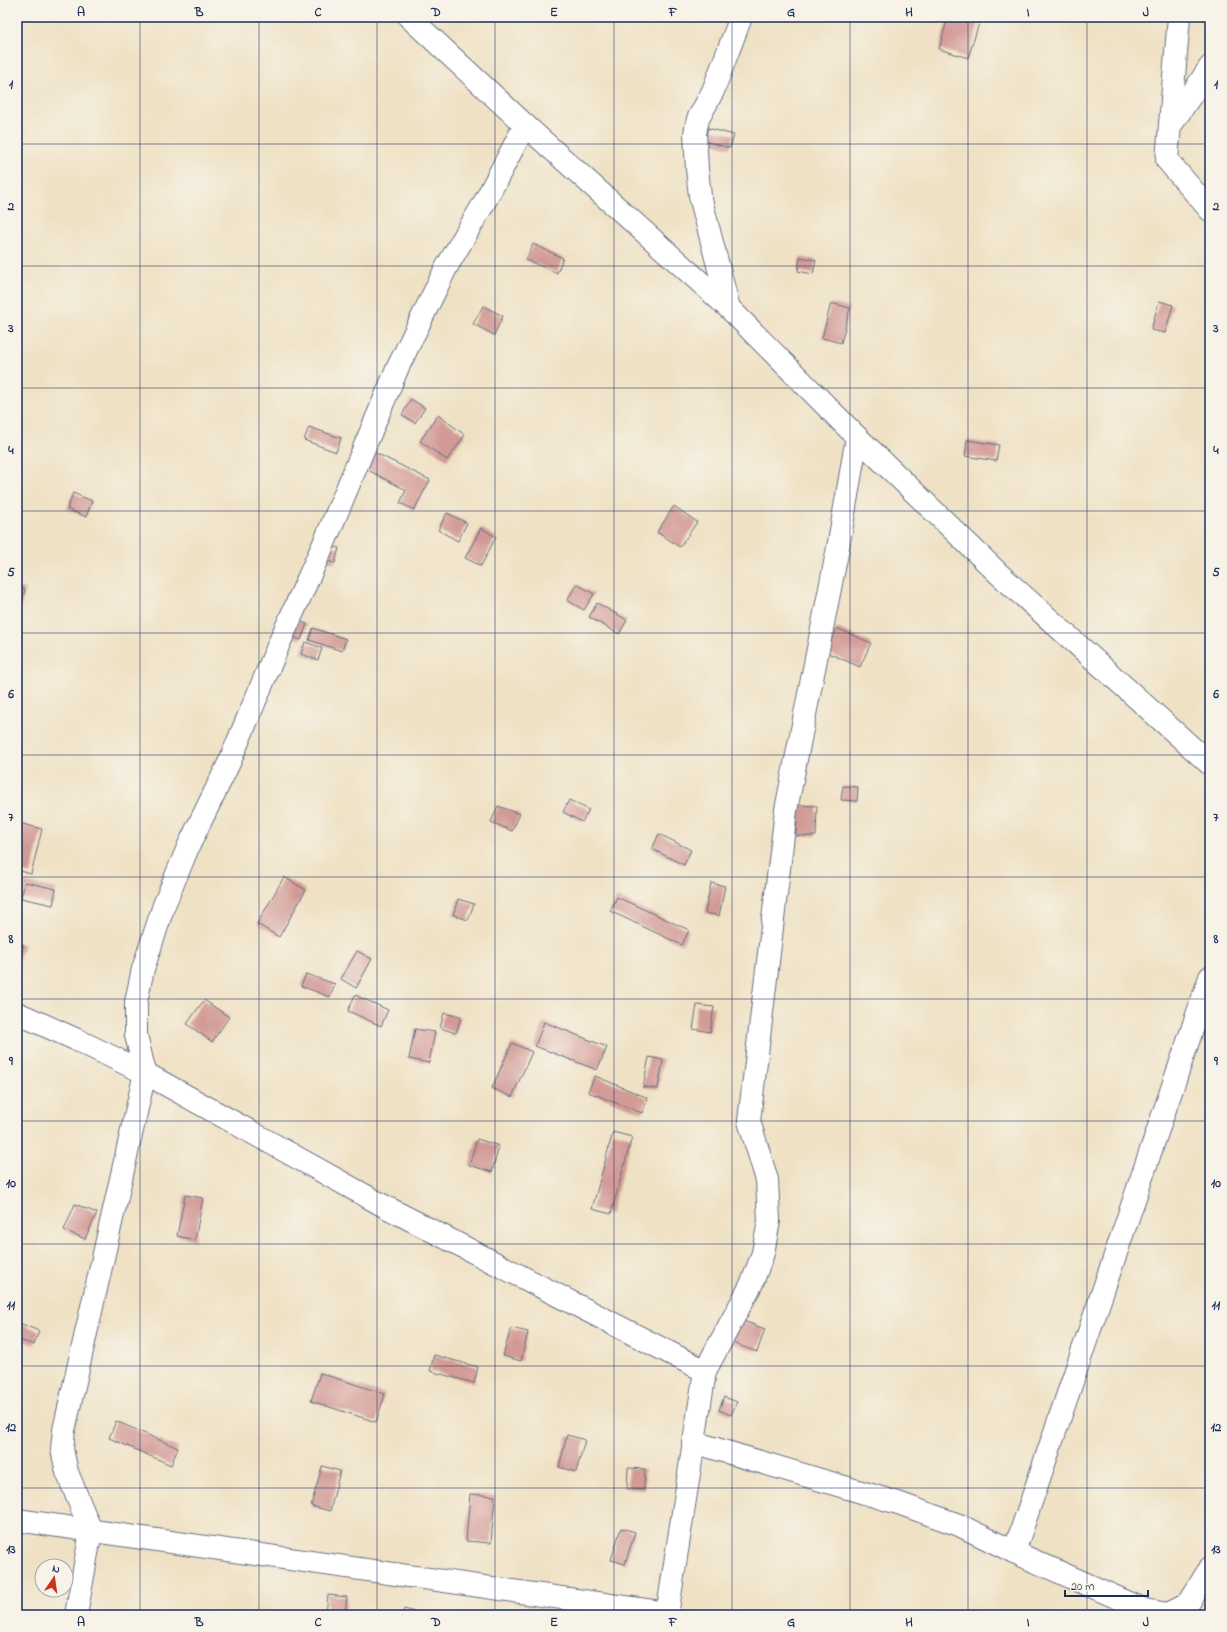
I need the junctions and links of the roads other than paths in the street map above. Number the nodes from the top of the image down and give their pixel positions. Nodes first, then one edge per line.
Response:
1 (409, 17) edge
2 (741, 17) edge
3 (1179, 17) edge
4 (1210, 67) edge
5 (525, 125) junction
6 (1170, 126) junction
7 (1210, 210) edge
8 (729, 308) junction
9 (857, 437) junction
10 (1210, 764) edge
11 (1210, 977) edge
12 (17, 1013) edge
13 (145, 1073) junction
14 (705, 1371) junction
15 (693, 1442) junction
16 (17, 1520) edge
17 (91, 1531) junction
18 (1014, 1552) junction
19 (1210, 1568) edge
20 (667, 1614) edge
21 (76, 1615) edge

1 - 5 street
2 - 8 street
3 - 6 street
4 - 6 street
5 - 8 street
5 - 13 street
6 - 7 street
8 - 9 street
9 - 10 street
9 - 14 street
11 - 18 street
12 - 13 street
13 - 14 street
13 - 17 street
14 - 15 street
15 - 18 street
15 - 20 street
16 - 17 street
17 - 20 street
17 - 21 street
18 - 19 street

